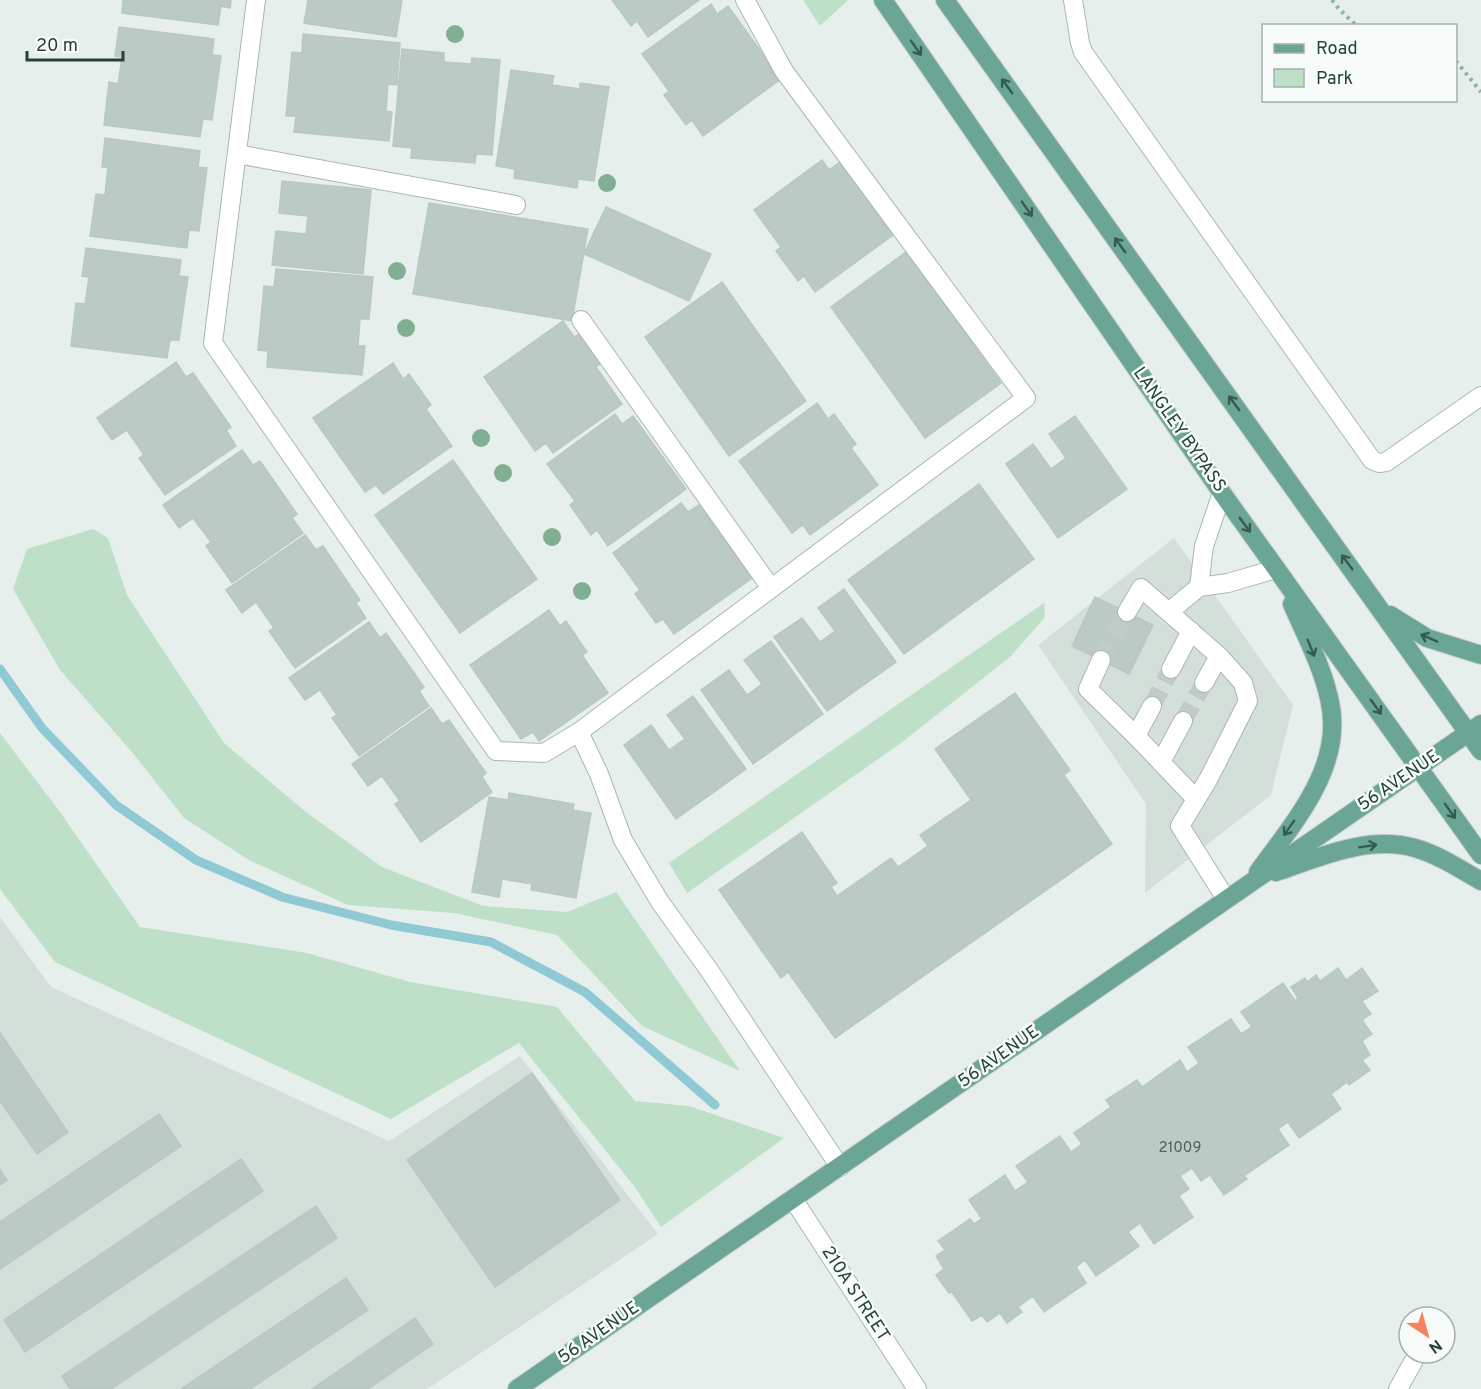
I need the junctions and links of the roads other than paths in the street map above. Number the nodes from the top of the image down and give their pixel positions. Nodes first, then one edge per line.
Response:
1 (256, 0) edge
2 (745, 0) edge
3 (883, 0) edge
4 (945, 0) edge
5 (1073, 0) edge
6 (237, 154) junction
7 (516, 205) dead end
8 (581, 320) dead end
9 (1481, 396) edge
10 (1222, 493) junction
11 (1278, 572) junction
12 (1199, 587) junction
13 (771, 588) junction
14 (1381, 610) junction
15 (1170, 611) junction
16 (1126, 612) tunnel mouth
17 (1191, 631) junction
18 (1481, 655) edge
19 (1219, 657) junction
20 (1101, 660) tunnel mouth
21 (1171, 669) tunnel mouth
22 (1204, 683) tunnel mouth
23 (1152, 706) tunnel mouth
24 (1183, 721) tunnel mouth
25 (1475, 729) edge
26 (579, 732) junction
27 (1136, 736) junction
28 (1481, 751) edge
29 (1161, 762) junction
30 (1419, 767) junction
31 (1196, 799) junction
32 (1481, 855) edge
33 (1252, 881) junction
34 (1481, 881) edge
35 (1226, 899) junction
36 (840, 1167) junction
37 (792, 1199) junction
38 (1411, 1365) edge
39 (517, 1389) edge
40 (917, 1389) edge
41 (1398, 1389) edge

1 - 6 street
2 - 13 street
3 -> 10 main road, LANGLEY BYPASS
14 -> 4 main road
5 - 9 street
6 - 7 street
6 - 26 street
8 - 13 street
10 -> 11 main road, LANGLEY BYPASS
10 - 12 street
11 - 12 street
11 -> 30 main road, LANGLEY BYPASS
11 -> 33 main road
12 - 15 street
13 - 26 street
18 -> 14 main road
14 - 25 main road
15 - 16 street
15 - 17 street
17 - 19 street
17 - 21 street
19 - 22 street
19 - 31 street
20 - 27 street
23 - 27 street
24 - 29 street
25 - 28 main road
25 - 30 main road, 56 AVENUE
26 - 36 street
27 - 29 street
29 - 31 street
30 -> 32 main road, LANGLEY BYPASS
30 - 33 main road, 56 AVENUE
31 - 35 street
33 -> 34 main road
33 - 35 main road, 56 AVENUE
35 - 36 main road, 56 AVENUE
36 - 37 main road, 56 AVENUE
37 - 39 main road, 56 AVENUE
37 - 40 street, 210A STREET
38 - 41 street

